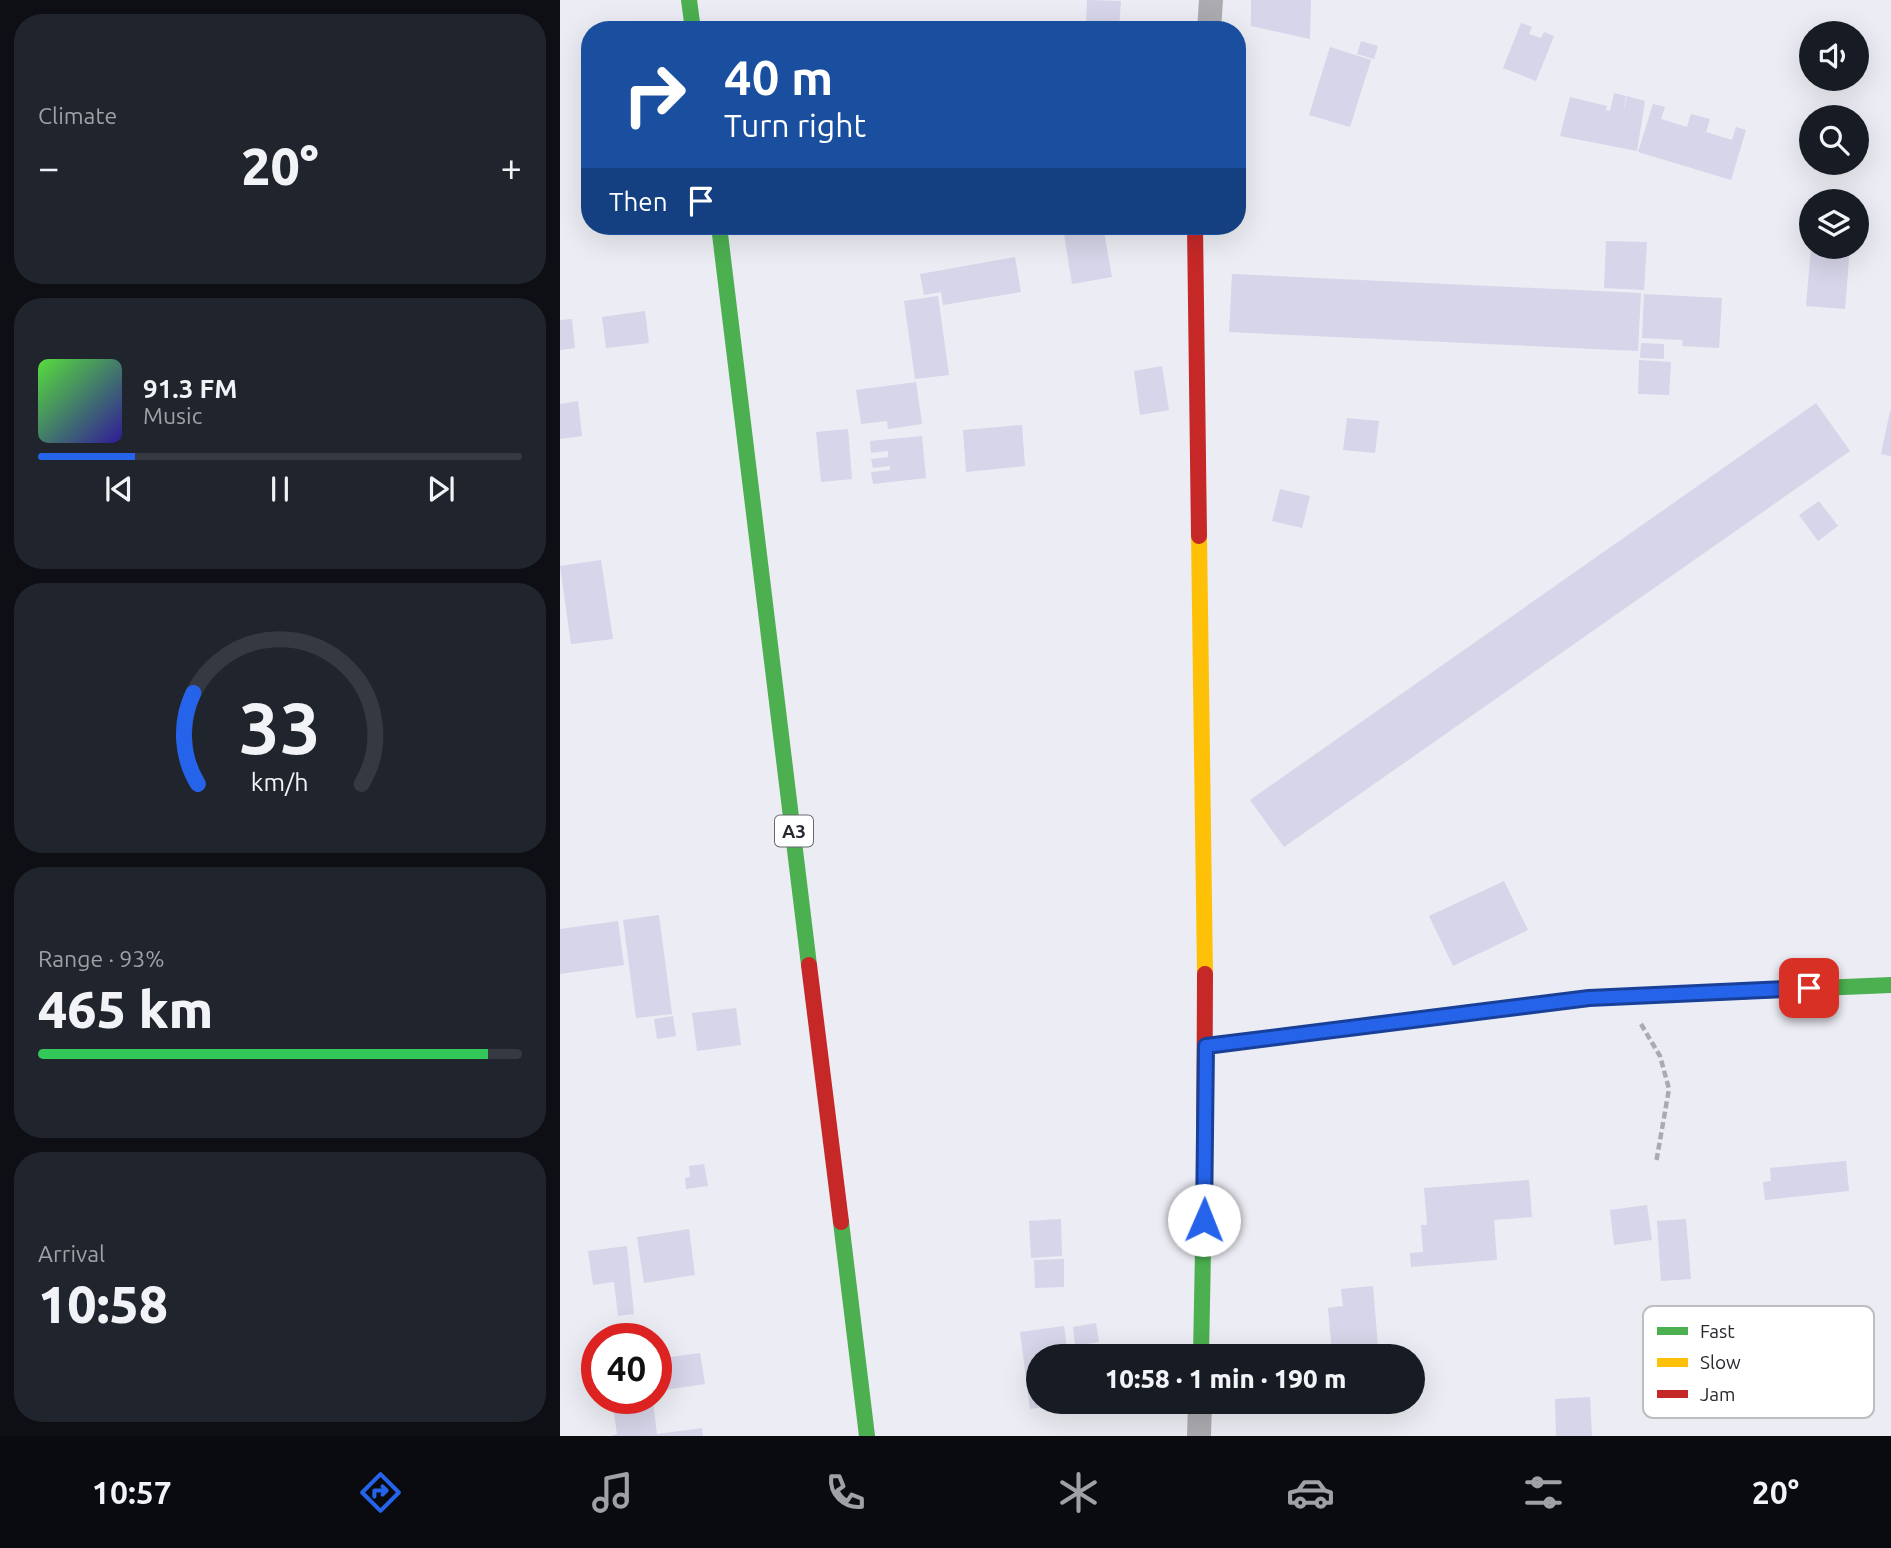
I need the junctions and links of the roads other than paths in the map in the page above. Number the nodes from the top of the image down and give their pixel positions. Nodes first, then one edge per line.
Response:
1 (689, 0) edge
2 (1211, 0) edge
3 (692, 21) edge
4 (1210, 21) edge
5 (720, 235) edge
6 (1195, 235) edge
7 (1891, 985) edge
8 (1206, 1046) junction
9 (1201, 1344) edge
10 (1200, 1414) edge
11 (867, 1436) edge
12 (1199, 1436) edge

1 - 3 main road
2 - 4 street
5 - 11 main road, A3
6 - 8 main road
7 - 8 main road
8 - 9 main road
10 - 12 street

